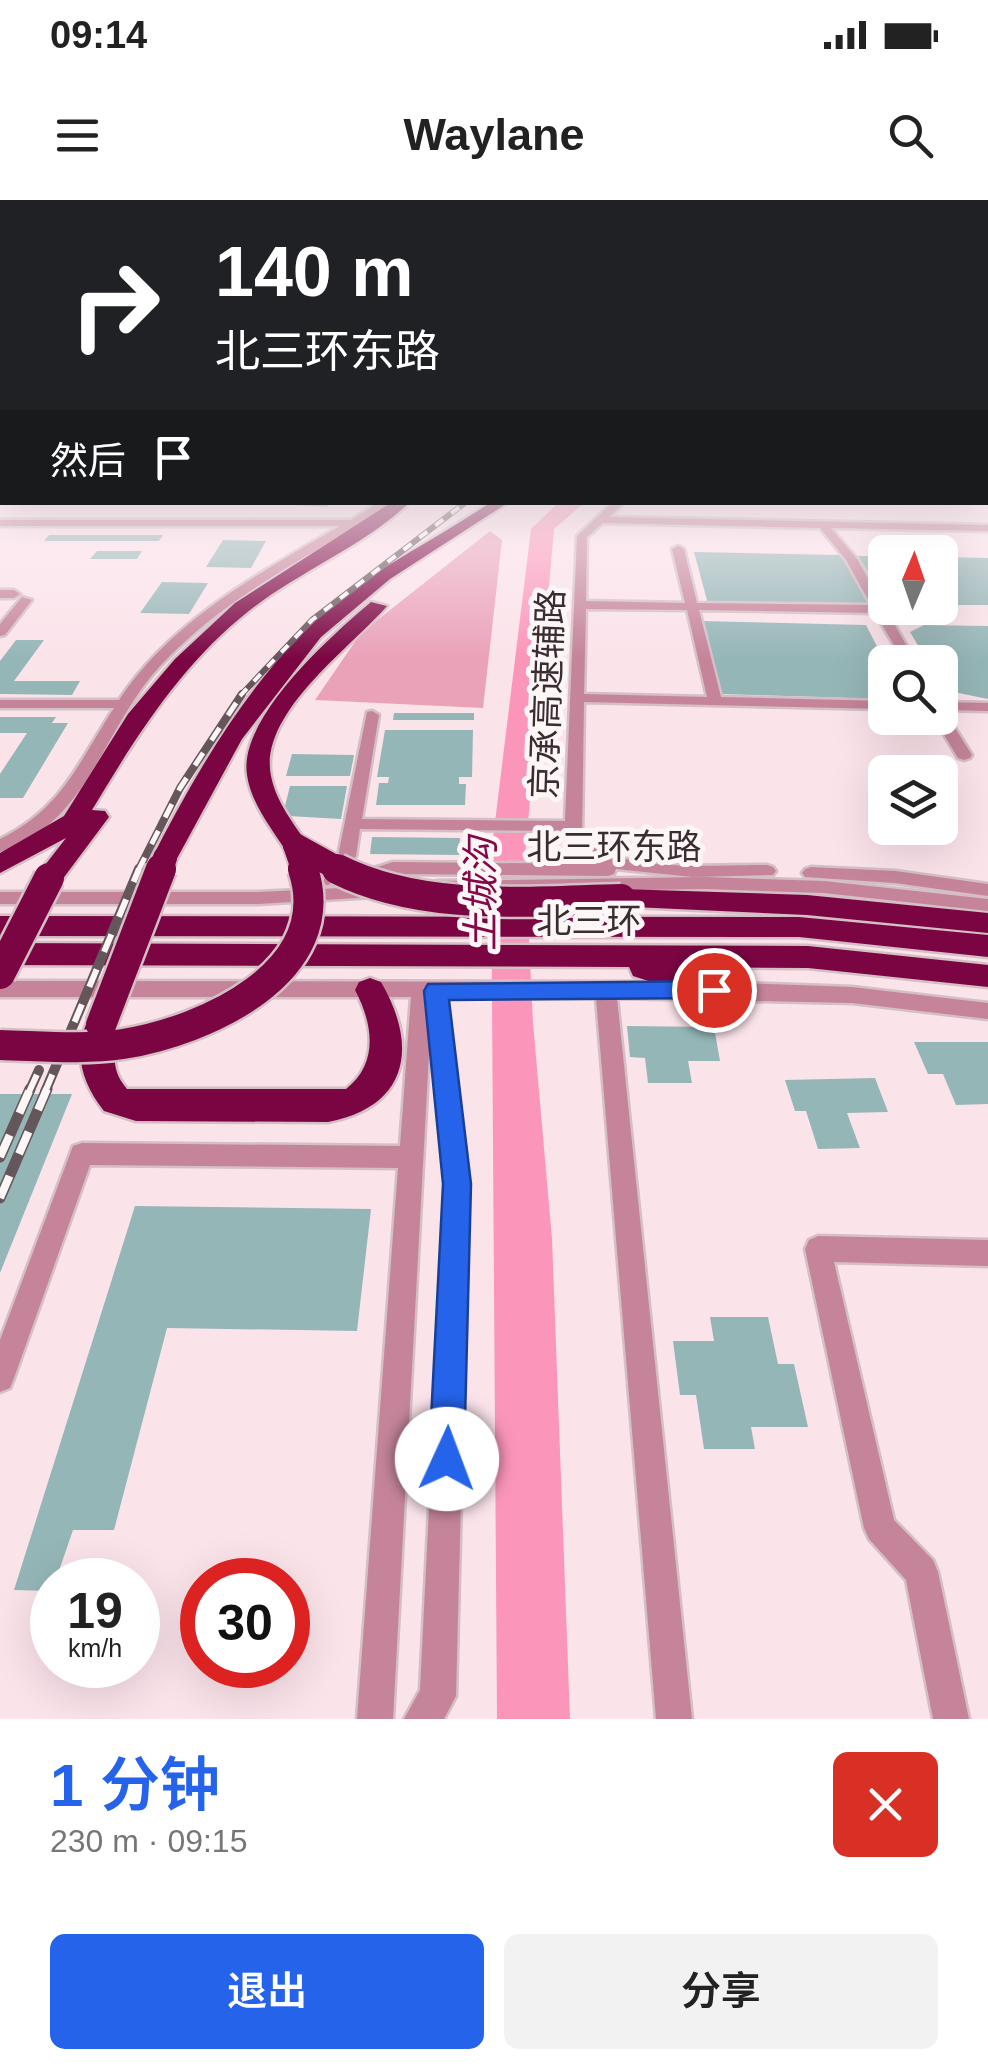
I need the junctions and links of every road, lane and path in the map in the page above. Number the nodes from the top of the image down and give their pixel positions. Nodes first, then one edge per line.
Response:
1 (127, 517) edge
2 (363, 517) edge
3 (365, 517) edge
4 (379, 517) edge
5 (482, 517) edge
6 (603, 517) edge
7 (358, 520) junction
8 (600, 520) junction
9 (0, 523) edge
10 (122, 523) junction
11 (823, 525) junction
12 (988, 528) edge
13 (456, 536) junction
14 (678, 549) dead end
15 (329, 550) junction
16 (868, 588) edge
17 (13, 596) edge
18 (582, 605) junction
19 (693, 606) junction
20 (868, 609) edge
21 (0, 632) edge
22 (578, 698) junction
23 (715, 701) junction
24 (0, 704) edge
25 (120, 704) junction
26 (868, 704) edge
27 (958, 706) edge
28 (968, 706) junction
29 (988, 706) edge
30 (372, 714) dead end
31 (988, 715) edge
32 (952, 735) edge
33 (964, 755) dead end
34 (354, 824) junction
35 (572, 826) junction
36 (295, 845) junction
37 (0, 846) edge
38 (0, 864) edge
39 (467, 876) junction
40 (706, 883) junction
41 (323, 888) junction
42 (988, 890) edge
43 (0, 898) edge
44 (258, 898) junction
45 (988, 905) edge
46 (618, 913) junction
47 (988, 924) edge
48 (0, 926) edge
49 (193, 940) junction
50 (988, 946) edge
51 (0, 954) edge
52 (612, 958) junction
53 (0, 974) edge
54 (988, 976) edge
55 (0, 989) edge
56 (370, 990) junction
57 (439, 990) junction
58 (714, 990) junction
59 (595, 991) junction
60 (988, 1010) edge
61 (0, 1045) edge
62 (411, 1157) junction
63 (988, 1254) edge
64 (0, 1378) edge
65 (375, 1719) edge
66 (422, 1719) edge
67 (674, 1719) edge
68 (951, 1719) edge

1 - 10 street
2 - 7 street
3 - 7 highway
4 - 15 highway
5 - 13 highway
6 - 8 street, 京承高速辅路
7 - 10 street
7 - 25 street
8 - 11 street
8 - 18 street, 京承高速辅路
9 - 10 street
11 - 12 street
11 - 16 street
13 - 36 highway
13 - 56 highway, bridge
14 - 19 street
15 - 38 highway
15 - 53 highway, bridge
17 - 21 street
18 - 19 street
18 - 22 street, 京承高速辅路
19 - 20 street
19 - 23 street
22 - 23 street
22 - 35 street, 京承高速辅路
23 - 26 street
24 - 25 street
25 - 37 street
27 - 28 street
28 - 29 street
28 - 31 street
30 - 34 street
32 - 33 street
34 - 35 street
34 - 41 street
35 - 42 street, 京承高速辅路
36 - 46 highway, bridge
36 - 61 highway, bridge
39 - 40 street, 北三环东路
39 - 40 street
39 - 41 street
39 - 44 street, 北三环东路
40 - 45 street, 北三环东路
41 - 44 street
43 - 44 street, 北三环东路
46 - 47 highway
46 - 49 highway, 北三环
46 - 50 highway, 北三环
48 - 49 highway
49 - 51 highway
49 - 52 highway, 北三环
52 - 54 highway, 北三环
52 - 58 highway
55 - 56 street
56 - 57 street
57 - 59 street
57 - 62 street
57 - 66 street
58 - 59 street
58 - 60 street
59 - 67 street
62 - 64 street
62 - 65 street
63 - 68 street

